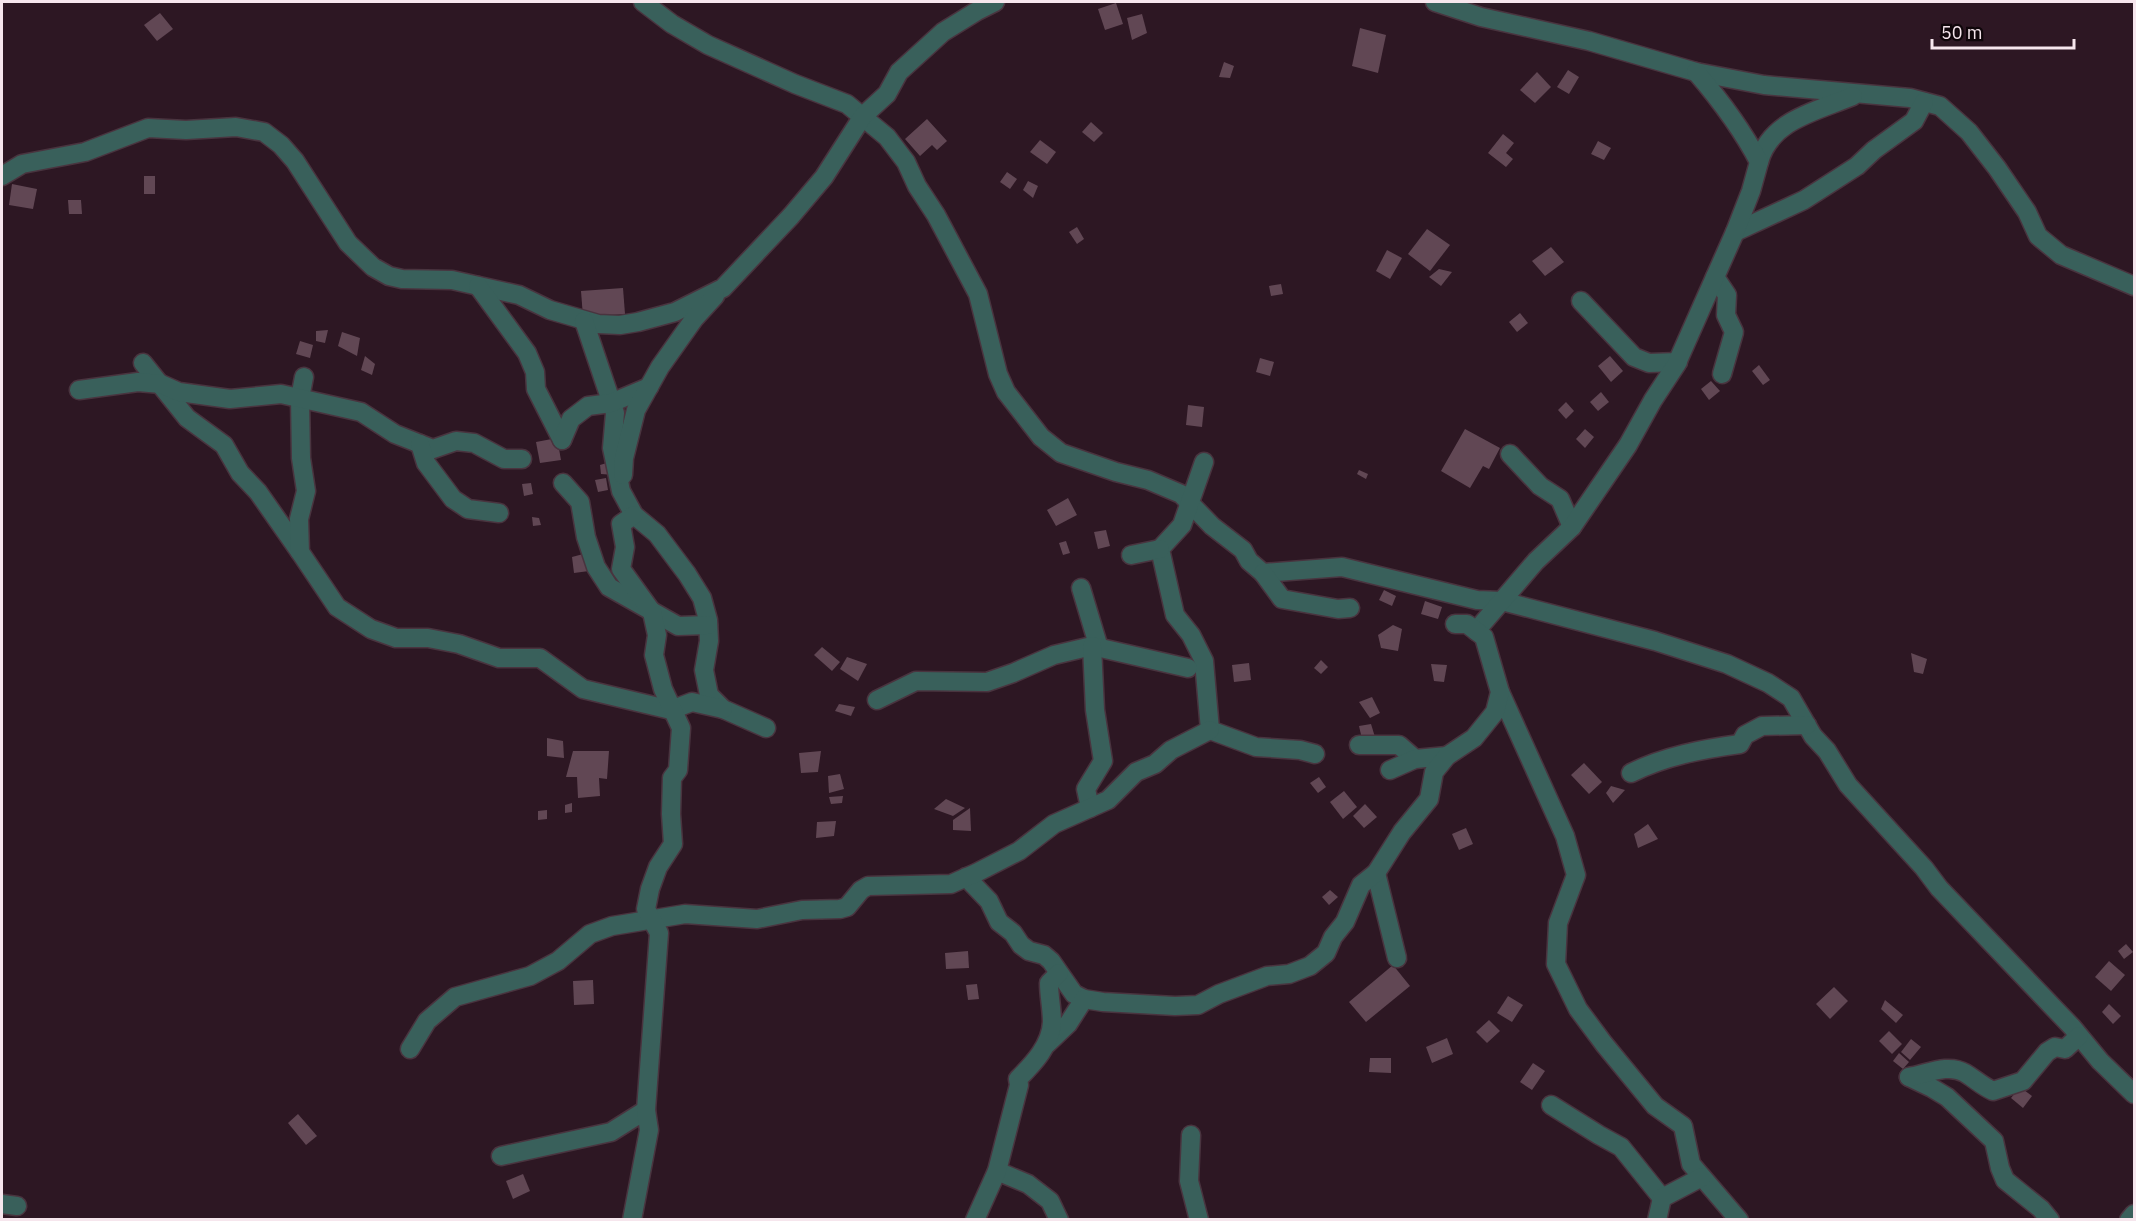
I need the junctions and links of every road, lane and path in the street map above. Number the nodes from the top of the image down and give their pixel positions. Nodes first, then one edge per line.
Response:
1 (643, 2) edge
2 (995, 2) edge
3 (1435, 2) edge
4 (1696, 72) junction
5 (1857, 94) junction
6 (1924, 102) junction
7 (863, 116) junction
8 (1759, 162) junction
9 (2, 176) edge
10 (1735, 232) junction
11 (1715, 277) junction
12 (478, 286) junction
13 (2134, 286) edge
14 (723, 288) junction
15 (1581, 301) dead end
16 (584, 321) junction
17 (1678, 362) junction
18 (143, 363) dead end
19 (1722, 374) dead end
20 (304, 378) dead end
21 (162, 384) junction
22 (649, 387) junction
23 (79, 390) dead end
24 (300, 398) junction
25 (611, 403) junction
26 (420, 444) junction
27 (1510, 454) dead end
28 (522, 459) dead end
29 (1204, 462) dead end
30 (563, 483) dead end
31 (621, 491) junction
32 (1190, 504) junction
33 (499, 513) dead end
34 (634, 515) junction
35 (1572, 528) junction
36 (1160, 549) junction
37 (300, 552) junction
38 (1131, 555) dead end
39 (1272, 572) junction
40 (1082, 588) dead end
41 (1502, 601) junction
42 (1350, 608) dead end
43 (652, 612) junction
44 (1455, 624) dead end
45 (708, 625) junction
46 (1476, 631) junction
47 (1096, 647) junction
48 (1188, 668) dead end
49 (1500, 692) junction
50 (877, 700) dead end
51 (723, 709) junction
52 (672, 710) junction
53 (1807, 726) junction
54 (766, 728) dead end
55 (1209, 730) junction
56 (1359, 745) dead end
57 (1315, 754) dead end
58 (1447, 756) junction
59 (1415, 759) junction
60 (1390, 770) dead end
61 (1631, 773) dead end
62 (1090, 808) junction
63 (1376, 873) junction
64 (966, 877) junction
65 (652, 920) junction
66 (1397, 958) dead end
67 (1059, 973) junction
68 (1084, 999) junction
69 (2079, 1036) junction
70 (1046, 1046) junction
71 (410, 1049) dead end
72 (2134, 1094) edge
73 (1551, 1105) dead end
74 (646, 1110) junction
75 (1191, 1135) dead end
76 (501, 1156) dead end
77 (997, 1172) junction
78 (1702, 1177) junction
79 (1662, 1198) junction
80 (2134, 1214) edge
81 (632, 1220) edge
82 (975, 1220) edge
83 (1059, 1220) edge
84 (1199, 1220) edge
85 (1657, 1220) edge
86 (1739, 1220) edge
87 (2050, 1220) edge
88 (2129, 1220) edge

1 - 7 street
2 - 7 street
3 - 4 street
4 - 5 street
4 - 8 street
5 - 6 street
5 - 8 street
6 - 10 street
6 - 13 street
7 - 14 street
7 - 32 street
8 - 10 street
9 - 12 street
10 - 11 street
11 - 17 street
11 - 19 street
12 - 16 street
12 - 25 street
14 - 16 street
14 - 22 street
15 - 17 street
16 - 25 street
17 - 35 street
18 - 21 street
20 - 24 street
21 - 23 street
21 - 24 street
21 - 37 street
22 - 25 street
22 - 31 street
24 - 26 street
24 - 37 street
25 - 31 street
26 - 28 street
26 - 33 street
27 - 35 street
29 - 32 street
30 - 43 street
31 - 34 street
32 - 36 street
32 - 39 street
34 - 43 street
34 - 45 street
35 - 41 street
36 - 38 street
36 - 55 street
37 - 52 street
39 - 41 street
39 - 42 street
40 - 47 street
41 - 46 street
41 - 53 street
43 - 45 street
43 - 52 street
44 - 46 street
45 - 51 street
46 - 49 street
47 - 48 street
47 - 50 street
47 - 62 street
49 - 58 street
49 - 78 street
51 - 52 street
51 - 54 street
52 - 65 street
53 - 61 street
53 - 69 street
55 - 57 street
55 - 62 street
56 - 59 street
58 - 59 street
58 - 63 street
59 - 60 street
62 - 64 street
63 - 66 street
63 - 68 street
64 - 65 street
64 - 67 street
65 - 71 street
65 - 74 street
67 - 68 street
67 - 70 street
68 - 70 street
69 - 72 street
69 - 87 street
70 - 77 street
73 - 79 street
74 - 76 street
74 - 81 street
75 - 84 street
77 - 82 street
77 - 83 street
78 - 79 street
78 - 86 street
79 - 85 street
80 - 88 street

